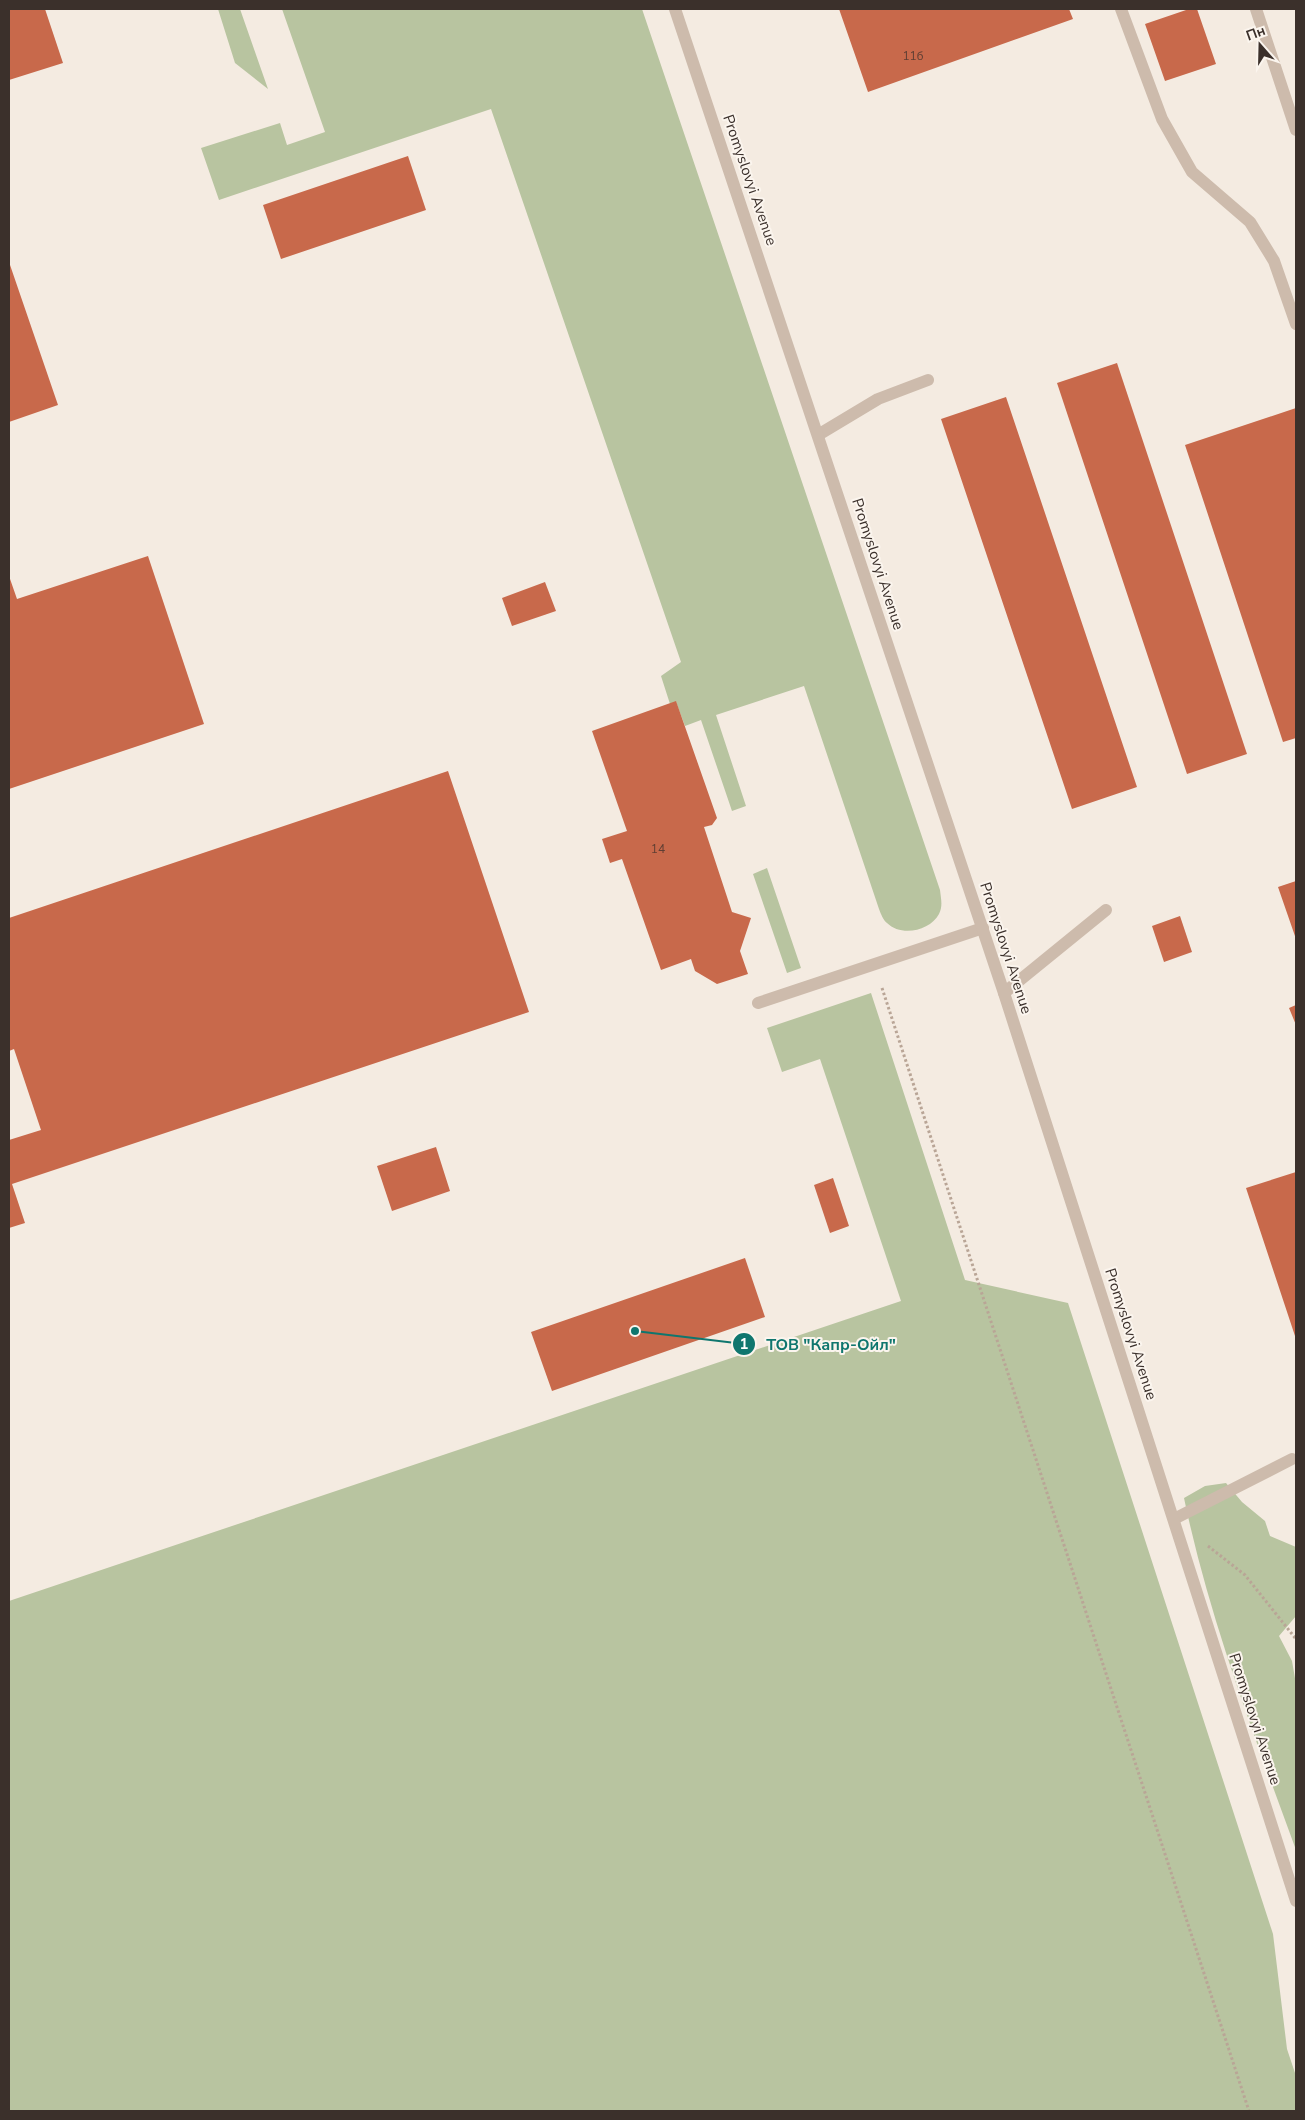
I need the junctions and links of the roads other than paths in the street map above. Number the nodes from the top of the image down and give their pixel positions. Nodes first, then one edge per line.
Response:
1 (676, 9) edge
2 (1121, 9) edge
3 (1256, 9) edge
4 (1296, 130) edge
5 (1296, 324) edge
6 (928, 380) dead end
7 (818, 435) junction
8 (1106, 910) dead end
9 (983, 928) junction
10 (1004, 993) junction
11 (758, 1003) dead end
12 (1292, 1459) dead end
13 (1174, 1520) junction
14 (1296, 1901) edge

1 - 7 street, Promyslovyi Avenue
2 - 5 street
3 - 4 street
6 - 7 street
7 - 9 street, Promyslovyi Avenue
8 - 10 street
9 - 10 street, Promyslovyi Avenue
9 - 11 street
10 - 13 street, Promyslovyi Avenue
12 - 13 street
13 - 14 street, Promyslovyi Avenue

